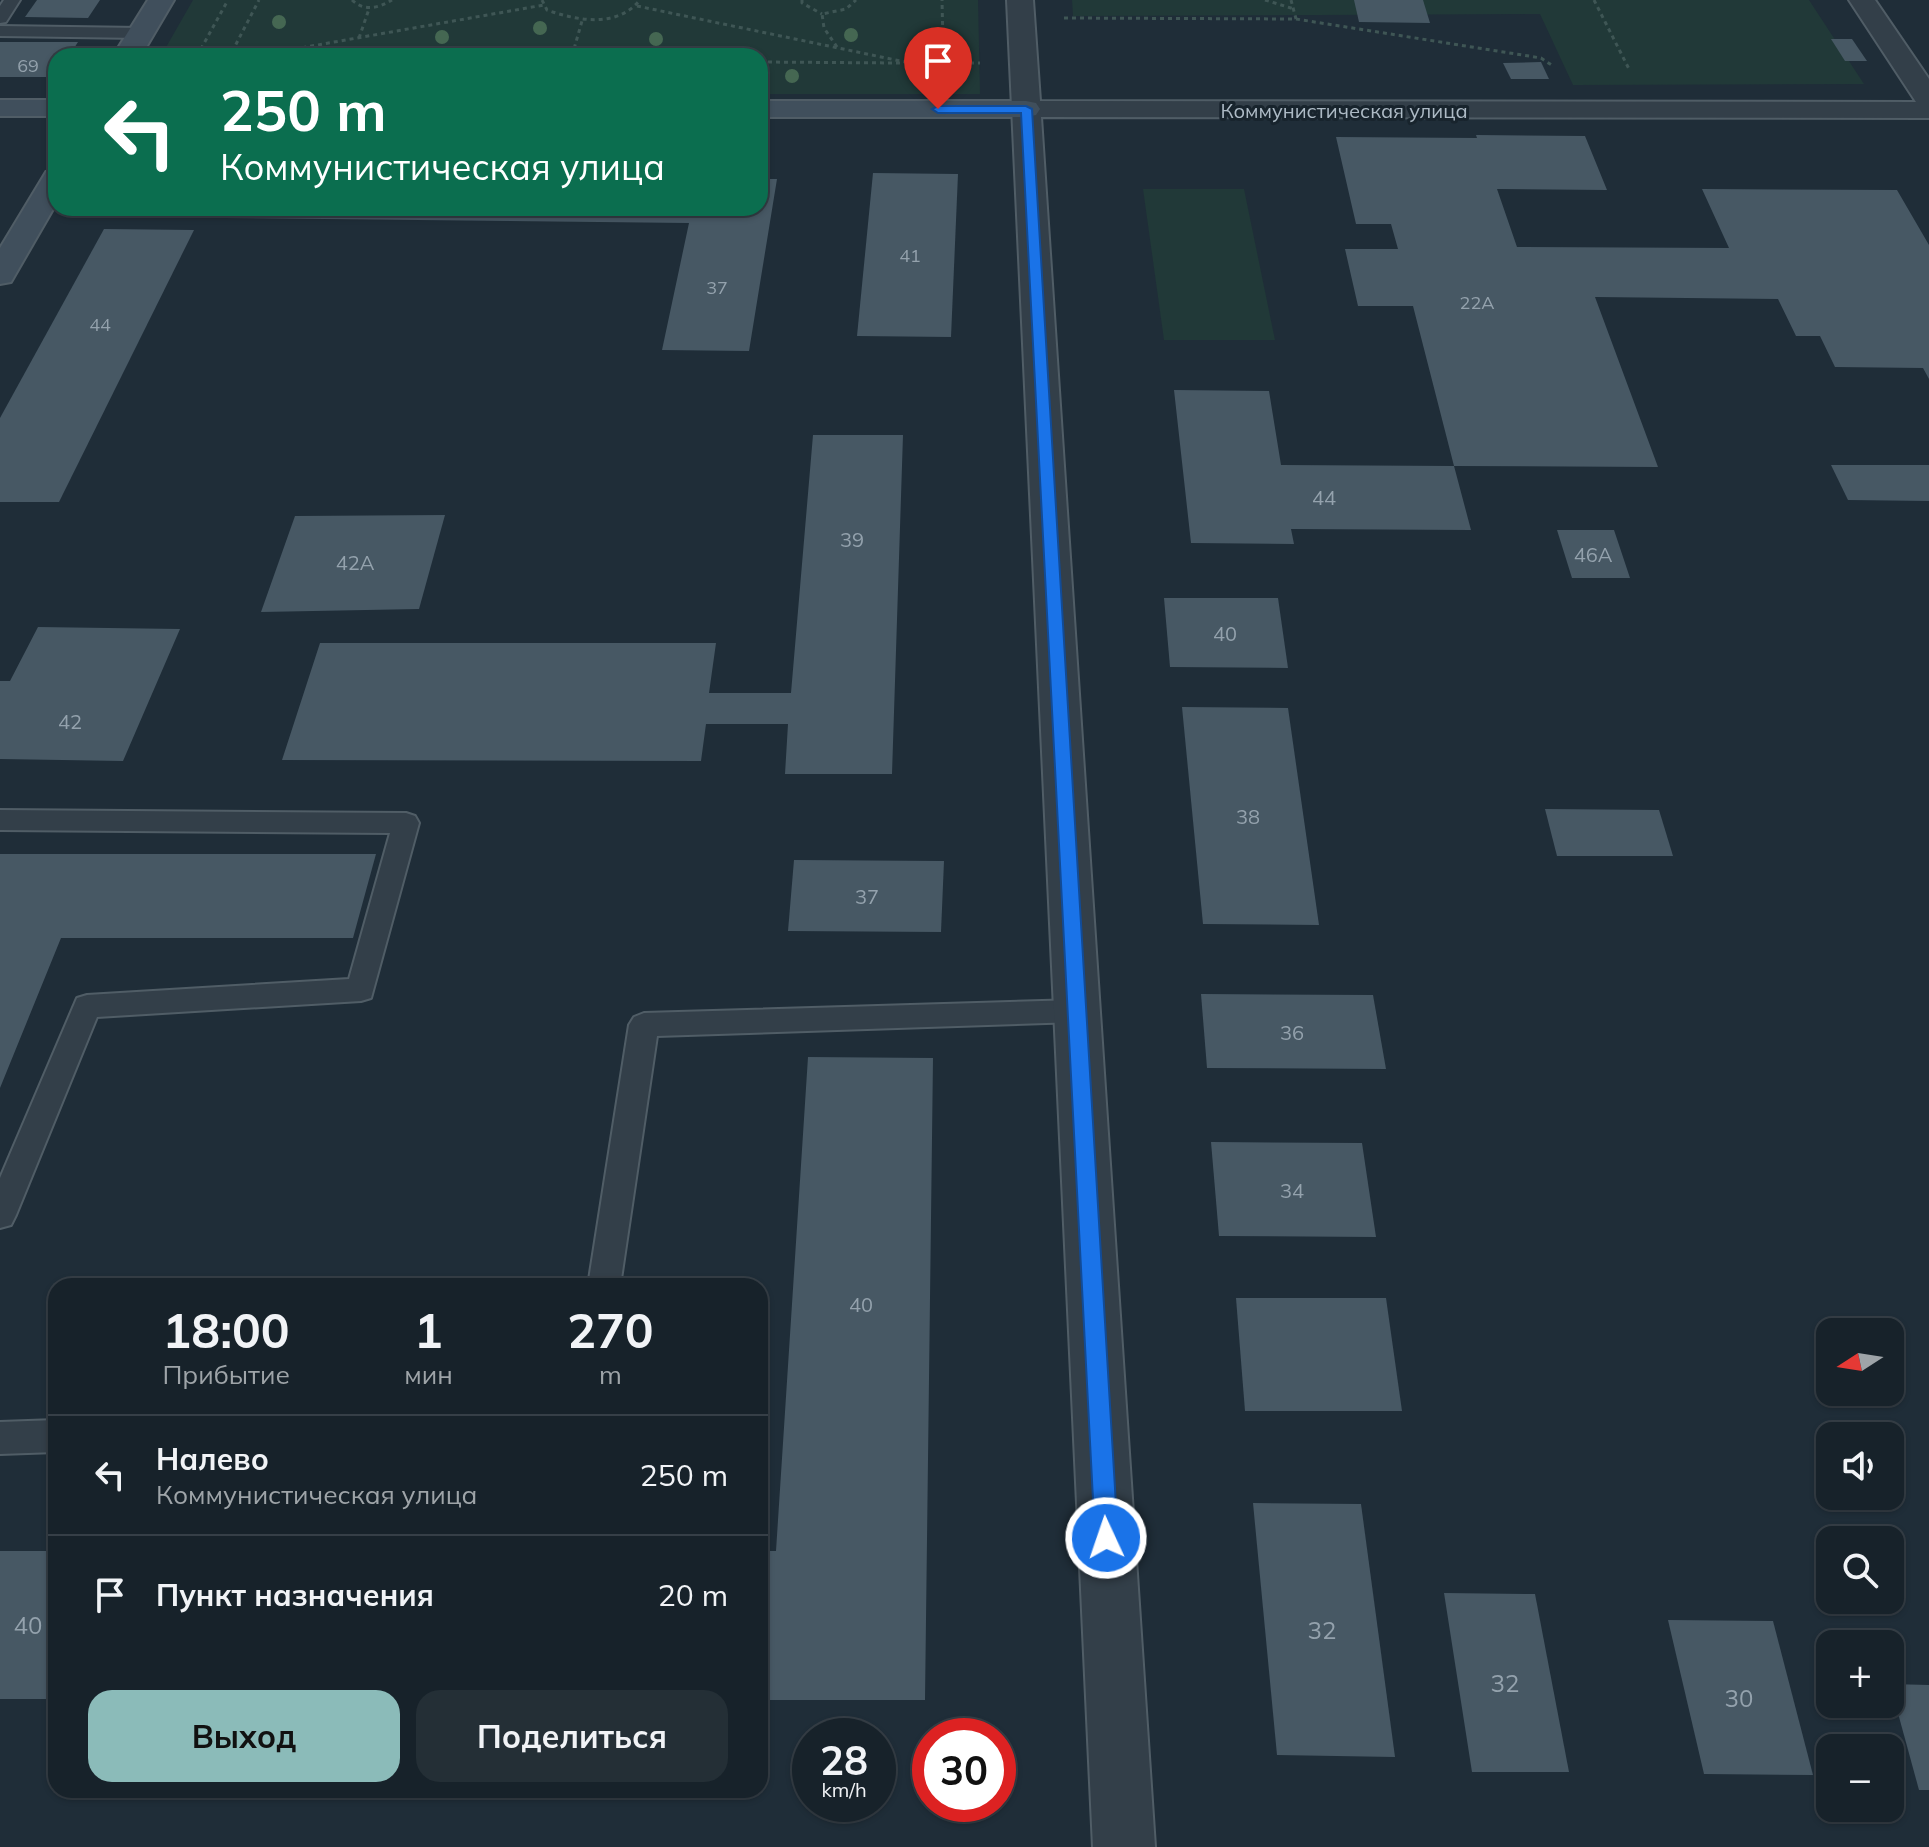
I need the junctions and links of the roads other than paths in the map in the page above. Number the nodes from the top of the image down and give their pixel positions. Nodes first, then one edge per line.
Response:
1 (12, 0) edge
2 (161, 0) edge
3 (1020, 0) edge
4 (1862, 0) edge
5 (0, 18) edge
6 (0, 31) edge
7 (134, 44) edge
8 (1929, 100) edge
9 (0, 108) edge
10 (48, 108) edge
11 (768, 109) edge
12 (1026, 109) junction
13 (1929, 110) edge
14 (48, 192) edge
15 (0, 275) edge
16 (0, 820) edge
17 (1077, 1011) junction
18 (0, 1215) edge
19 (605, 1278) edge
20 (48, 1436) edge
21 (0, 1438) edge
22 (1124, 1847) edge

1 - 5 lane
2 - 7 street
3 - 12 street
4 - 8 street
6 - 7 lane
9 - 10 street
11 - 12 street, Коммунистическая улица
12 - 13 street, Коммунистическая улица
12 - 17 street
14 - 15 street
16 - 18 lane
17 - 19 lane
17 - 22 street
20 - 21 lane

